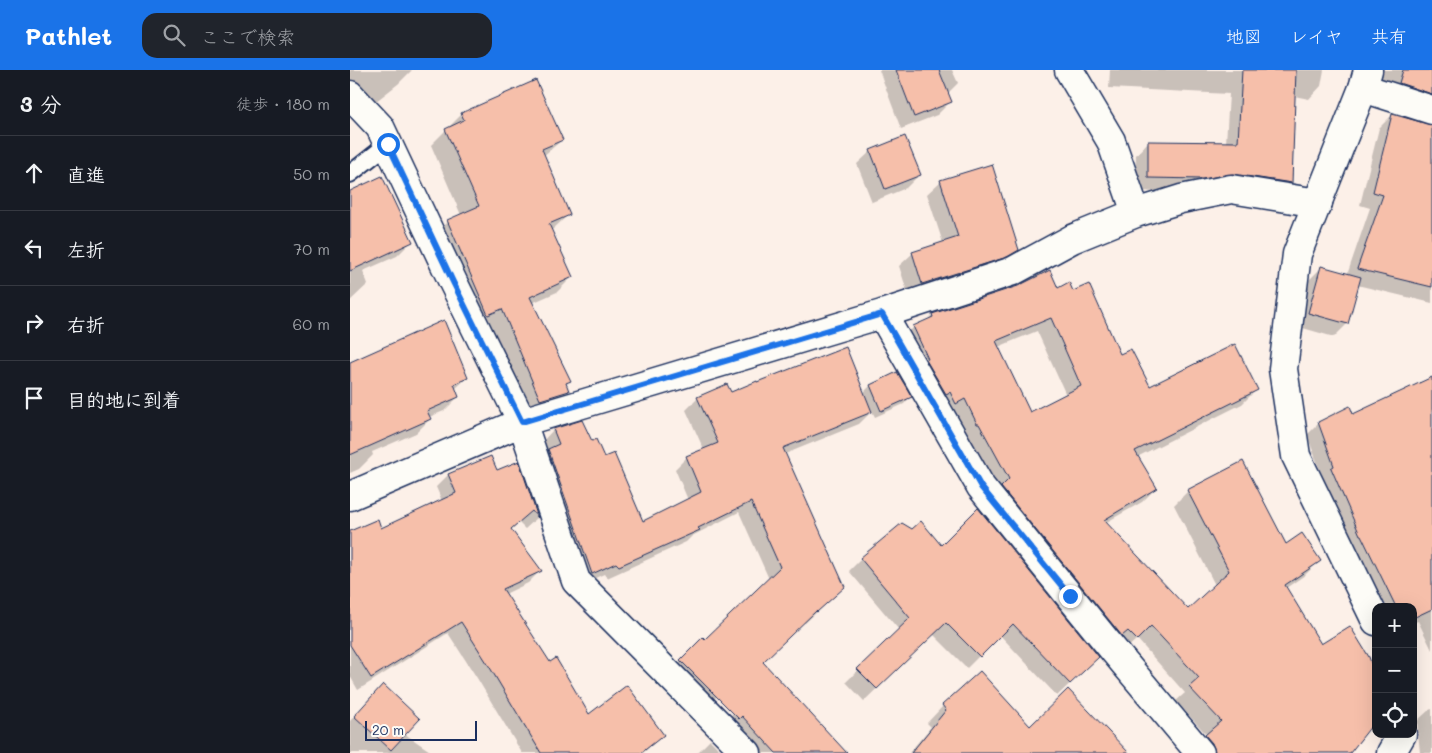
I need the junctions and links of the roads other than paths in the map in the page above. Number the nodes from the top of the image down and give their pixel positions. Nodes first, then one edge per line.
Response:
1 (1069, 70) edge
2 (1365, 79) edge
3 (350, 95) edge
4 (1432, 110) edge
5 (388, 144) junction
6 (350, 174) edge
7 (1318, 203) junction
8 (1136, 213) junction
9 (882, 314) junction
10 (522, 422) junction
11 (350, 496) edge
12 (1372, 612) edge
13 (1400, 738) edge
14 (747, 753) edge
15 (1200, 753) edge
16 (1391, 753) edge

1 - 8 street
2 - 4 street
2 - 7 street
3 - 5 street
5 - 6 lane
5 - 10 street
7 - 8 street
7 - 12 street
8 - 9 street
9 - 10 street
9 - 15 street
10 - 11 street
10 - 14 street
13 - 16 street

